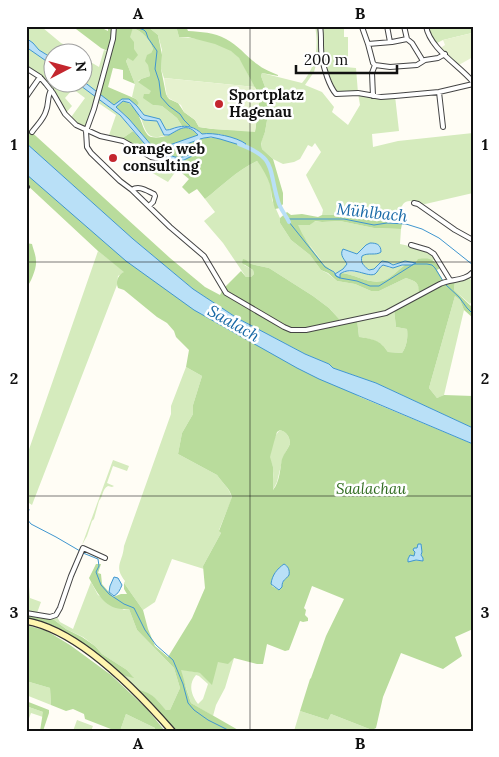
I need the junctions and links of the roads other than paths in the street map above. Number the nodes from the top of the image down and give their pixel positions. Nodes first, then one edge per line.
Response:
1 (114, 26) edge
2 (320, 26) edge
3 (387, 26) edge
4 (404, 26) edge
5 (426, 26) edge
6 (362, 27) edge
7 (407, 38) junction
8 (390, 42) junction
9 (368, 44) junction
10 (445, 54) junction
11 (423, 61) junction
12 (375, 65) junction
13 (26, 68) edge
14 (40, 77) junction
15 (42, 79) edge
16 (473, 83) edge
17 (50, 92) edge
18 (52, 92) edge
19 (439, 92) junction
20 (373, 96) junction
21 (26, 97) edge
22 (443, 126) dead end
23 (86, 131) junction
24 (32, 132) dead end
25 (164, 160) dead end
26 (132, 190) junction
27 (414, 203) dead end
28 (149, 206) junction
29 (473, 240) edge
30 (411, 244) dead end
31 (473, 272) edge
32 (468, 277) junction
33 (450, 280) junction
34 (473, 282) edge
35 (105, 558) dead end
36 (26, 613) edge
37 (26, 621) edge
38 (172, 731) edge

1 - 23 street
2 - 20 street
3 - 8 street
4 - 7 street
5 - 10 street
6 - 9 street
7 - 8 street
7 - 11 street
8 - 9 street
9 - 12 street
10 - 11 street
10 - 16 street
11 - 12 street
12 - 20 street
13 - 14 street
14 - 15 street
14 - 21 street
16 - 19 street
17 - 24 street
18 - 23 street
19 - 20 street
19 - 22 street
23 - 25 street
23 - 26 street
26 - 28 street
26 - 28 street
27 - 29 street
28 - 33 street
30 - 33 street
31 - 32 street
32 - 33 street
32 - 34 street
35 - 36 street
37 - 38 street

